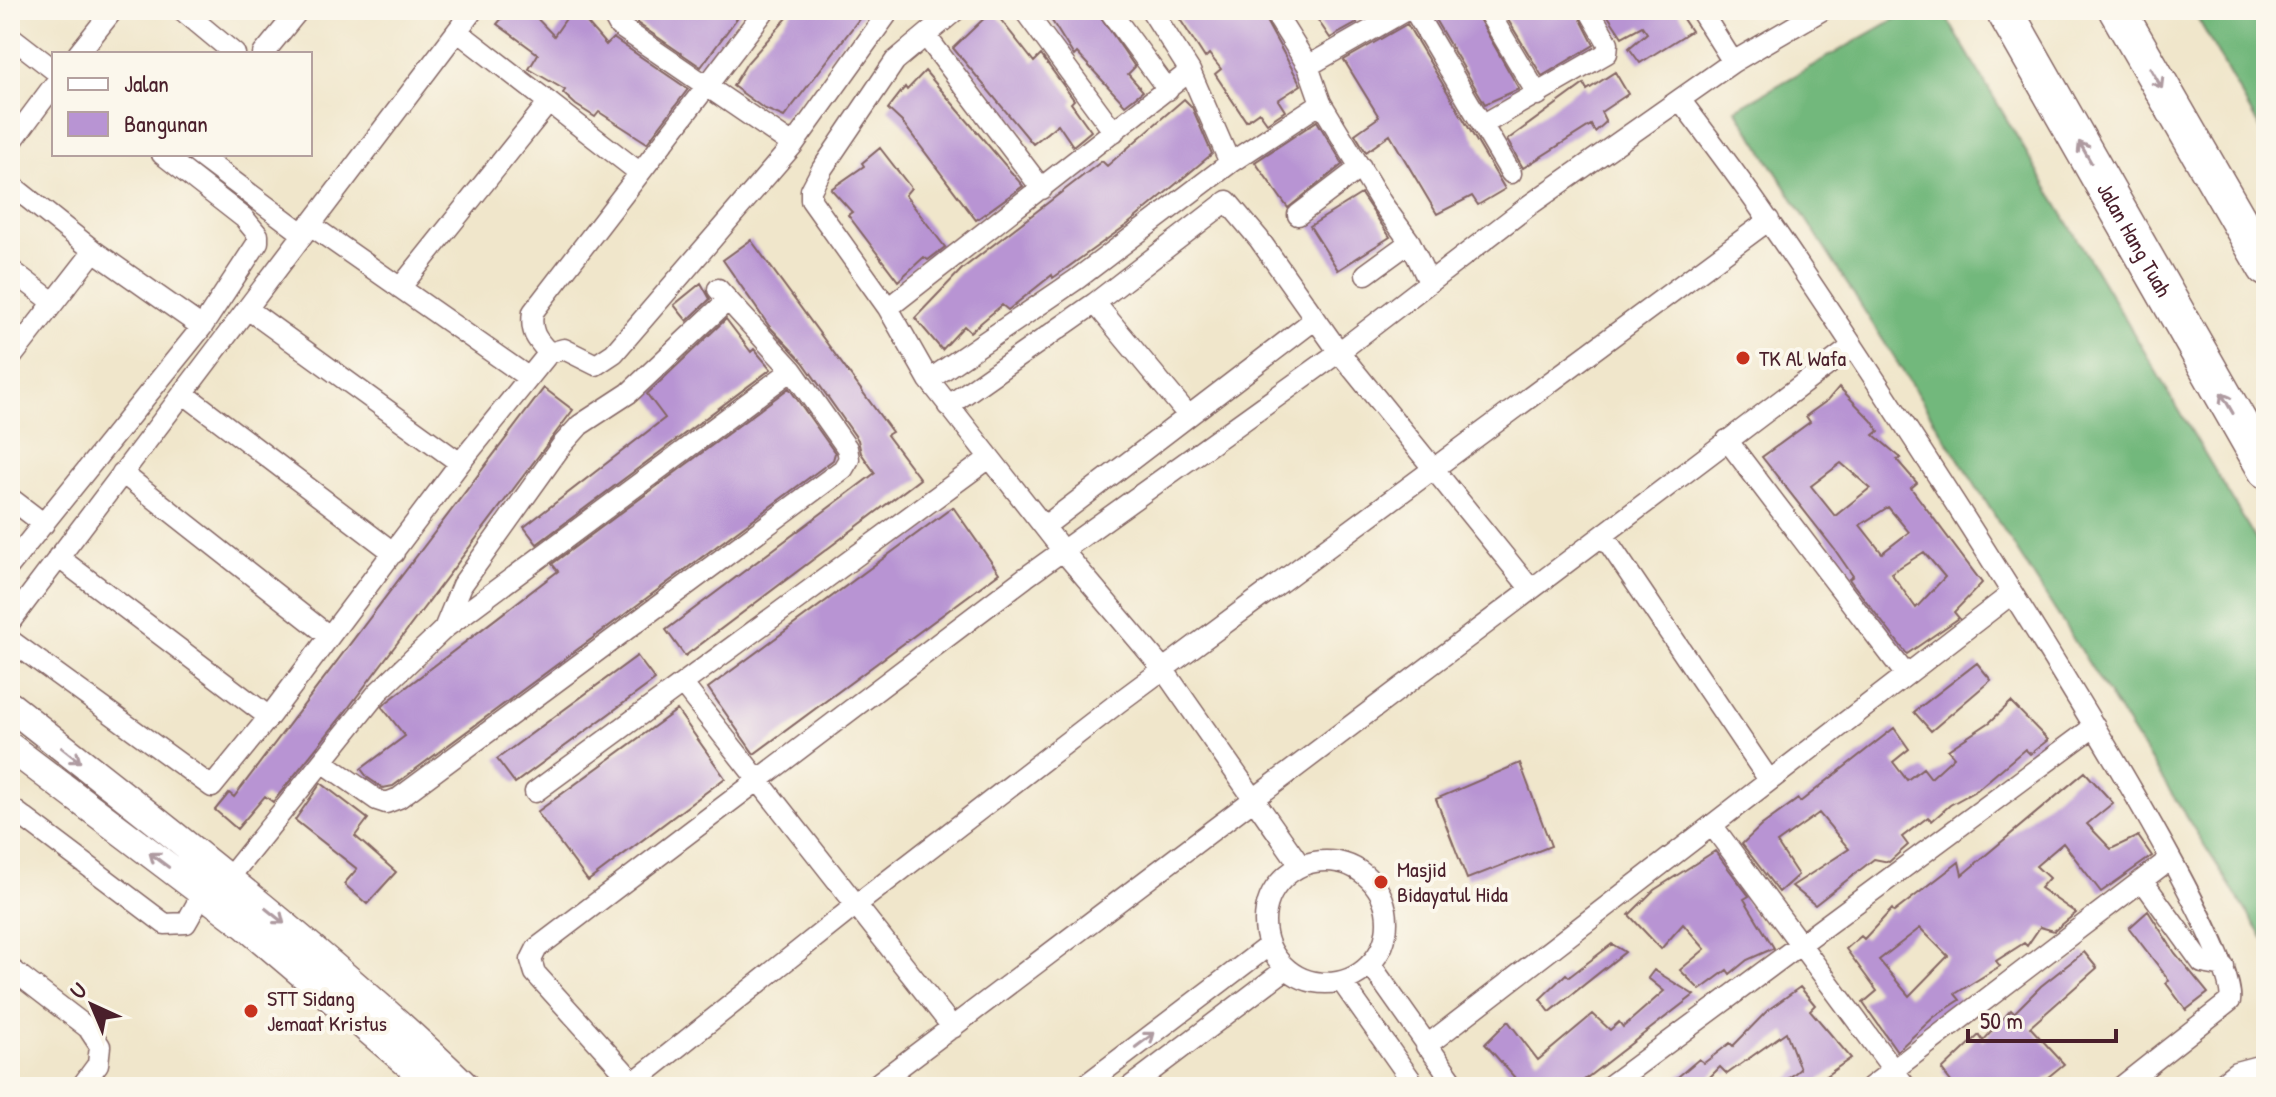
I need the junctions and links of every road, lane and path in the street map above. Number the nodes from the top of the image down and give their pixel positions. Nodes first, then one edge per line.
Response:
1 (113, 10) edge
2 (182, 10) edge
3 (299, 10) edge
4 (473, 10) edge
5 (610, 10) edge
6 (765, 10) edge
7 (890, 10) edge
8 (956, 10) edge
9 (1024, 10) edge
10 (1109, 10) edge
11 (1151, 10) edge
12 (1273, 10) edge
13 (1406, 10) edge
14 (1414, 10) edge
15 (1487, 10) edge
16 (1589, 10) edge
17 (1700, 10) edge
18 (1822, 10) edge
19 (2004, 10) edge
20 (2117, 10) edge
21 (457, 31) junction
22 (10, 36) edge
23 (926, 36) junction
24 (80, 52) edge
25 (233, 52) edge
26 (265, 52) edge
27 (1733, 62) junction
28 (1308, 66) junction
29 (52, 68) edge
30 (1190, 71) junction
31 (707, 85) junction
32 (52, 88) edge
33 (1168, 90) junction
34 (1538, 95) junction
35 (1681, 101) junction
36 (549, 102) junction
37 (1321, 103) junction
38 (1482, 125) junction
39 (1114, 132) junction
40 (10, 144) edge
41 (793, 145) junction
42 (165, 156) edge
43 (200, 156) edge
44 (1230, 163) junction
45 (1361, 167) junction
46 (640, 173) junction
47 (1511, 173) dead end
48 (10, 184) edge
49 (1042, 189) junction
50 (1298, 215) dead end
51 (1769, 220) junction
52 (306, 228) junction
53 (1410, 242) junction
54 (94, 251) junction
55 (2266, 268) edge
56 (10, 269) edge
57 (1366, 274) dead end
58 (1429, 282) junction
59 (400, 288) junction
60 (53, 302) junction
61 (1095, 303) junction
62 (888, 308) junction
63 (249, 310) junction
64 (1314, 320) junction
65 (202, 327) junction
66 (1853, 346) junction
67 (1339, 352) junction
68 (549, 353) junction
69 (10, 359) edge
70 (792, 370) junction
71 (529, 378) junction
72 (929, 380) junction
73 (183, 393) junction
74 (948, 406) junction
75 (1188, 415) junction
76 (1727, 440) junction
77 (988, 459) junction
78 (460, 463) junction
79 (1436, 469) junction
80 (2266, 470) edge
81 (122, 473) junction
82 (10, 498) edge
83 (44, 524) junction
84 (1045, 526) junction
85 (1604, 536) junction
86 (1063, 551) junction
87 (394, 553) junction
88 (58, 557) junction
89 (10, 565) edge
90 (1530, 588) junction
91 (2010, 595) junction
92 (10, 622) edge
93 (444, 629) junction
94 (329, 636) junction
95 (10, 640) edge
96 (1163, 669) junction
97 (1906, 675) junction
98 (684, 686) junction
99 (10, 706) edge
100 (269, 717) junction
101 (2095, 726) junction
102 (10, 747) edge
103 (323, 762) junction
104 (1769, 780) junction
105 (757, 781) junction
106 (535, 792) dead end
107 (1253, 798) junction
108 (10, 807) edge
109 (1712, 825) junction
110 (2170, 859) junction
111 (1300, 865) junction
112 (228, 879) junction
113 (2142, 880) junction
114 (203, 893) junction
115 (856, 905) junction
116 (1800, 944) junction
117 (1268, 946) junction
118 (1370, 964) junction
119 (2224, 967) junction
120 (10, 968) edge
121 (1286, 969) junction
122 (1342, 982) junction
123 (953, 1028) junction
124 (1426, 1046) junction
125 (2266, 1064) edge
126 (1900, 1079) edge
127 (2240, 1080) edge
128 (636, 1085) edge
129 (81, 1087) edge
130 (436, 1087) edge
131 (466, 1087) edge
132 (873, 1087) edge
133 (1083, 1087) edge
134 (1130, 1087) edge
135 (1416, 1087) edge
136 (1457, 1087) edge
137 (1608, 1087) edge
138 (1871, 1087) edge
139 (2121, 1087) edge
140 (2217, 1087) edge

1 - 24 street
2 - 25 street
3 - 26 street
4 - 21 street
5 - 31 street
6 - 31 street
7 - 41 street
8 - 23 street
9 - 39 street
10 - 33 street
11 - 30 street
12 - 28 street
13 - 28 street
14 - 38 street
15 - 34 street
16 - 34 street
17 - 27 street
18 - 27 street
80 -> 19 highway, Jalan Hang Tuah
20 -> 55 highway
21 - 36 street
21 - 52 street
22 - 29 street
23 - 49 street
23 - 62 street
27 - 35 street
28 - 37 street
30 - 33 street
30 - 44 street
31 - 41 street
31 - 46 street
32 - 40 street
33 - 39 street
34 - 38 street
35 - 51 street
35 - 58 street
36 - 46 street
36 - 59 street
37 - 44 street
37 - 45 street
38 - 47 street
39 - 49 street
41 - 68 street
42 - 65 street
43 - 52 street
44 - 72 street
45 - 50 street
45 - 53 street
46 - 68 street
48 - 54 street
49 - 62 street
51 - 66 street
51 - 79 street
52 - 59 street
52 - 63 street
53 - 57 street
53 - 58 street
54 - 60 street
54 - 65 street
56 - 60 street
58 - 67 street
59 - 71 street
60 - 69 street
61 - 64 street
61 - 74 street
61 - 75 street
62 - 72 street
63 - 73 street
63 - 78 street
64 - 67 street
64 - 75 street
65 - 83 street
66 - 76 street
66 - 91 street
67 - 79 street
67 - 86 street
68 - 71 street
70 - 93 street
70 - 93 street
70 - 103 street
71 - 78 street
72 - 74 street
73 - 81 street
73 - 87 street
74 - 77 street
75 - 84 street
76 - 85 street
76 - 97 street
77 - 84 street
77 - 98 street
78 - 87 street
79 - 90 street
79 - 96 street
81 - 88 street
81 - 94 street
82 - 83 street
83 - 89 street
84 - 86 street
85 - 90 street
85 - 104 street
86 - 96 street
86 - 105 street
87 - 94 street
88 - 92 street
88 - 100 street
90 - 107 street
91 - 97 street
91 - 101 street
93 - 103 street
94 - 100 street
95 - 100 street
96 - 107 street
96 - 115 street
97 - 104 street
98 - 105 street
98 - 106 street
99 -> 112 main road
101 - 110 street
101 - 116 street
114 -> 102 main road
103 - 112 street
104 - 109 street
105 - 115 street
105 - 128 street
107 - 111 street
107 - 123 street
108 - 114 street
109 - 116 street
109 - 124 street
110 - 113 street
110 - 119 street
111 - 117 street
111 - 118 street
112 -> 131 main road
113 - 119 street
113 - 126 street
114 - 130 main road
115 - 123 street
115 - 128 street
116 - 126 street
116 - 137 street
117 - 121 street
133 -> 117 street
118 - 122 street
118 - 124 street
119 - 139 street
120 - 129 street
121 - 122 street
121 - 134 street
122 - 135 street
123 - 132 street
124 - 136 street
125 - 127 street
126 - 138 street
127 - 140 street

